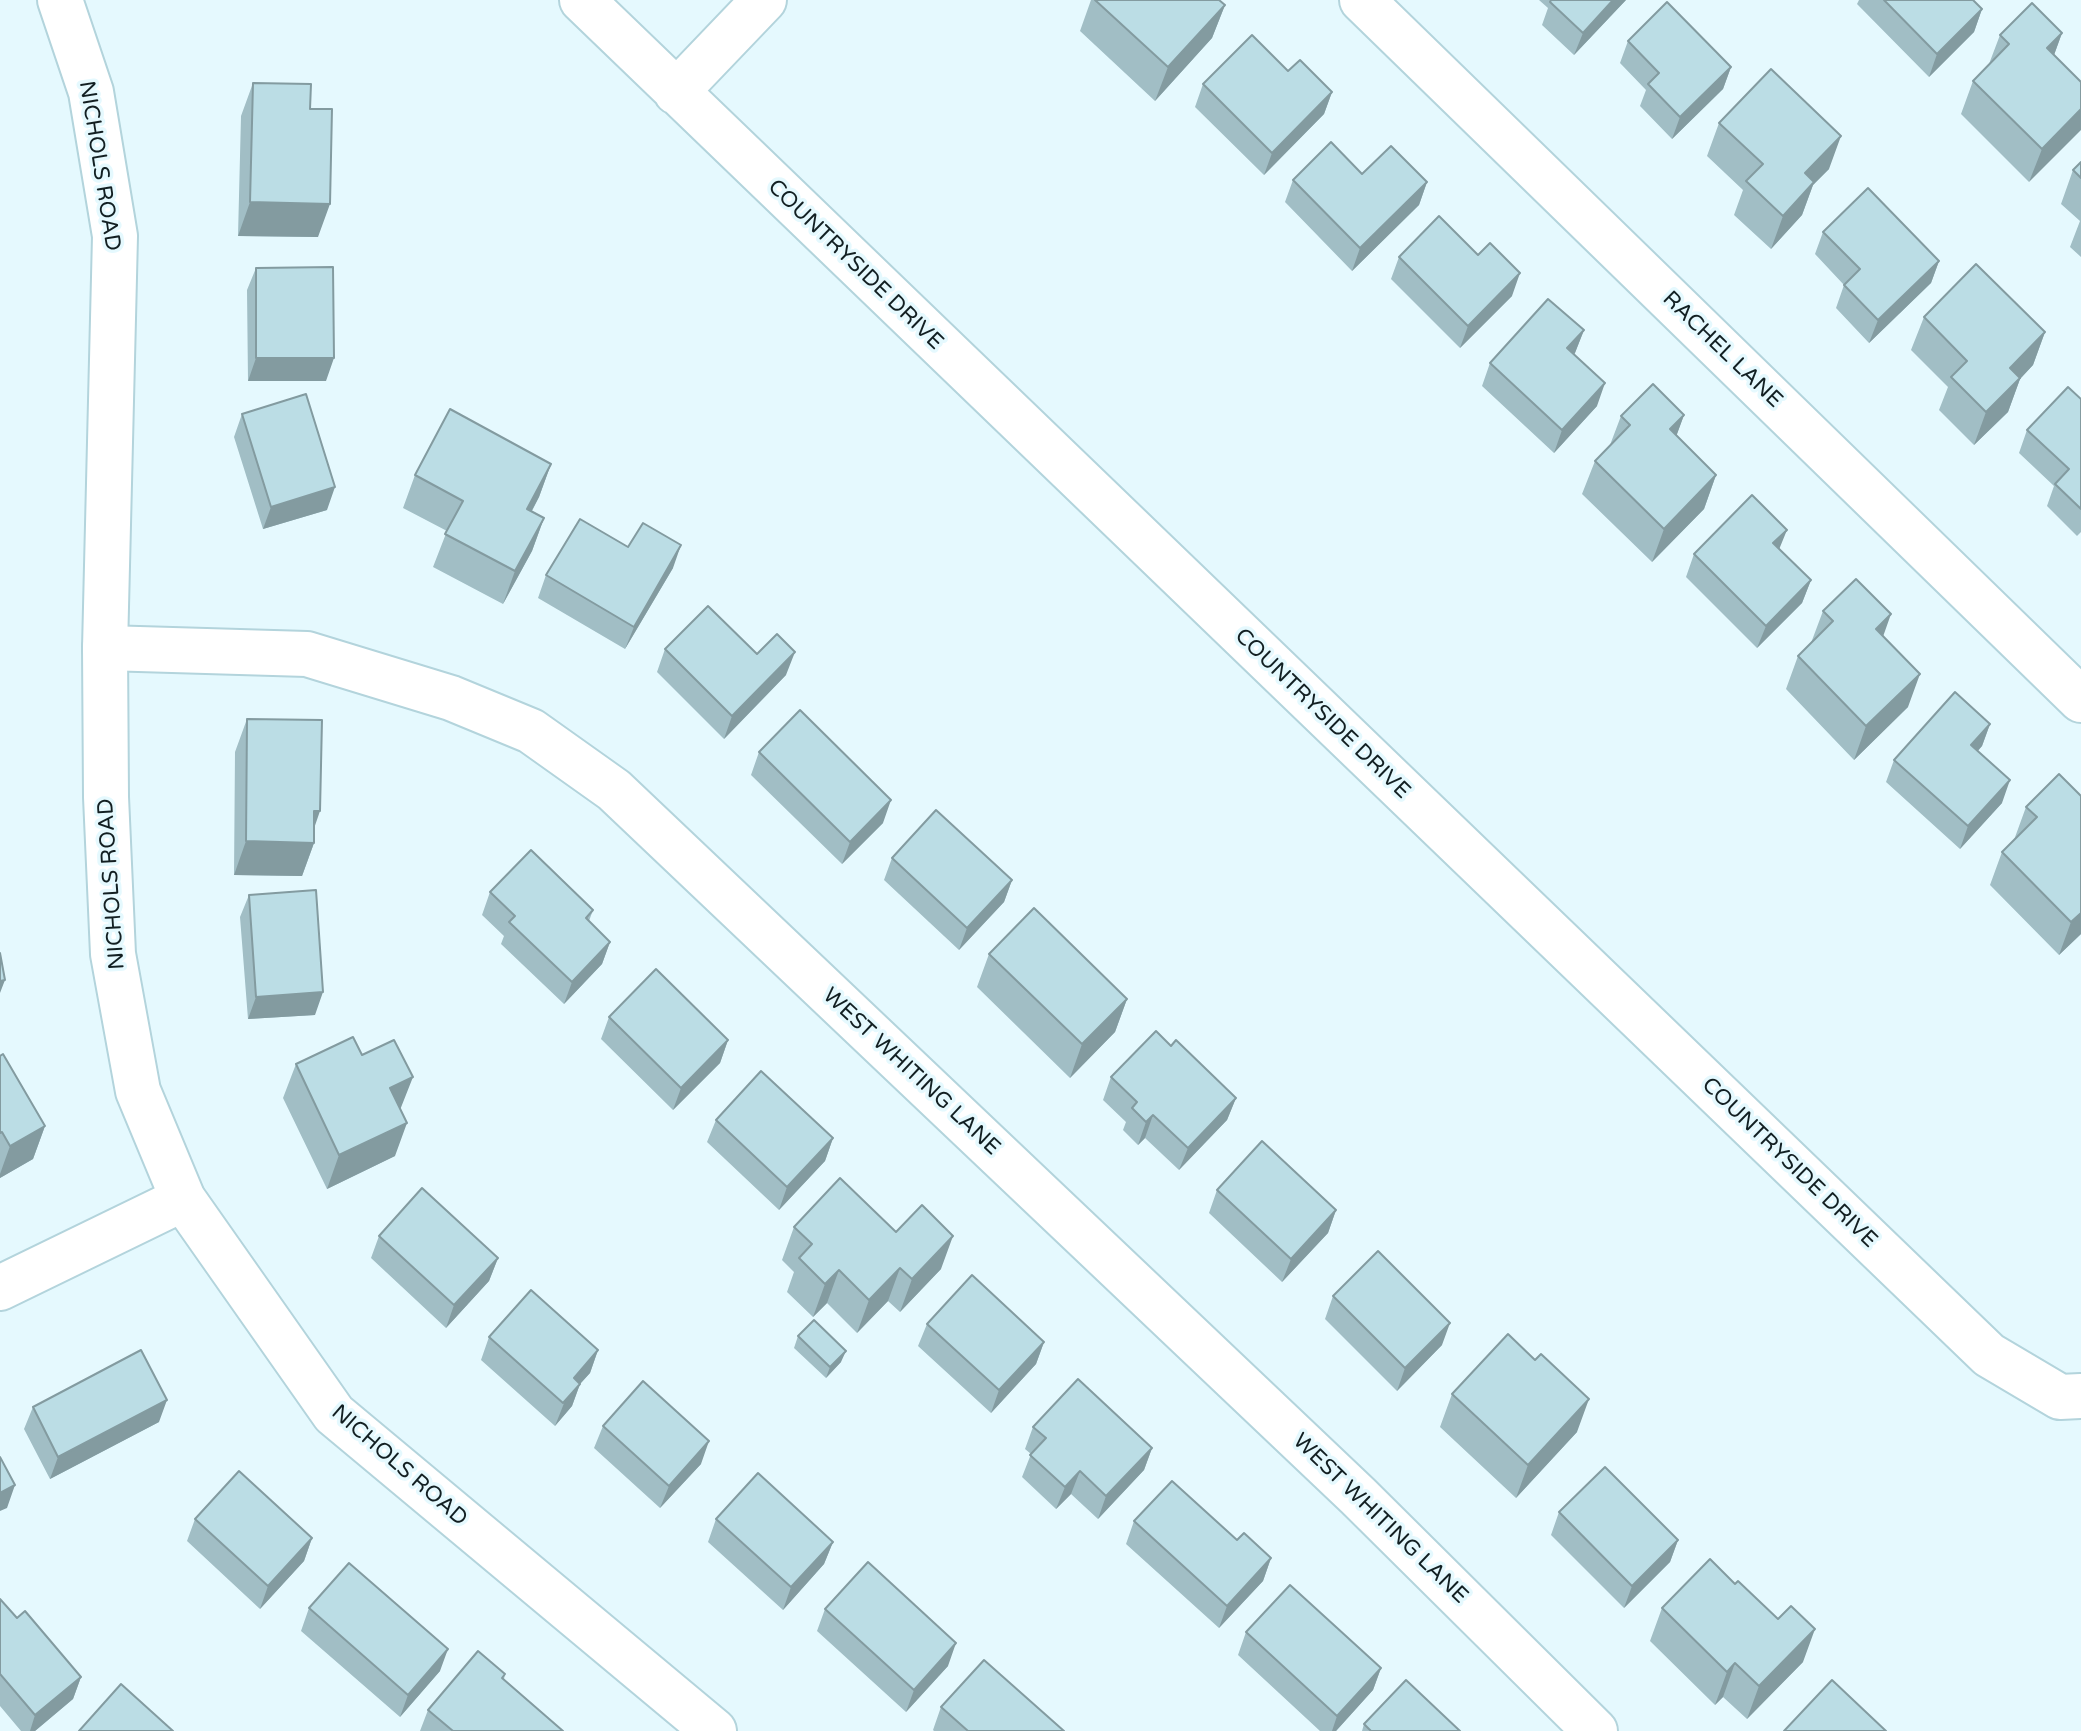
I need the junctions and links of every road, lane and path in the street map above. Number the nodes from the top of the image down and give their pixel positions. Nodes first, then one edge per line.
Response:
1 (60, 0) edge
2 (582, 0) edge
3 (764, 0) edge
4 (1362, 0) edge
5 (676, 92) junction
6 (105, 648) junction
7 (2081, 700) edge
8 (183, 1199) junction
9 (0, 1288) edge
10 (2081, 1396) edge
11 (714, 1731) edge
12 (1595, 1731) edge

1 - 6 street, NICHOLS ROAD
2 - 5 street, COUNTRYSIDE DRIVE
3 - 5 street
4 - 7 street, RACHEL LANE
5 - 10 street, COUNTRYSIDE DRIVE
6 - 8 street, NICHOLS ROAD
6 - 12 street, WEST WHITING LANE
8 - 9 street
8 - 11 street, NICHOLS ROAD

